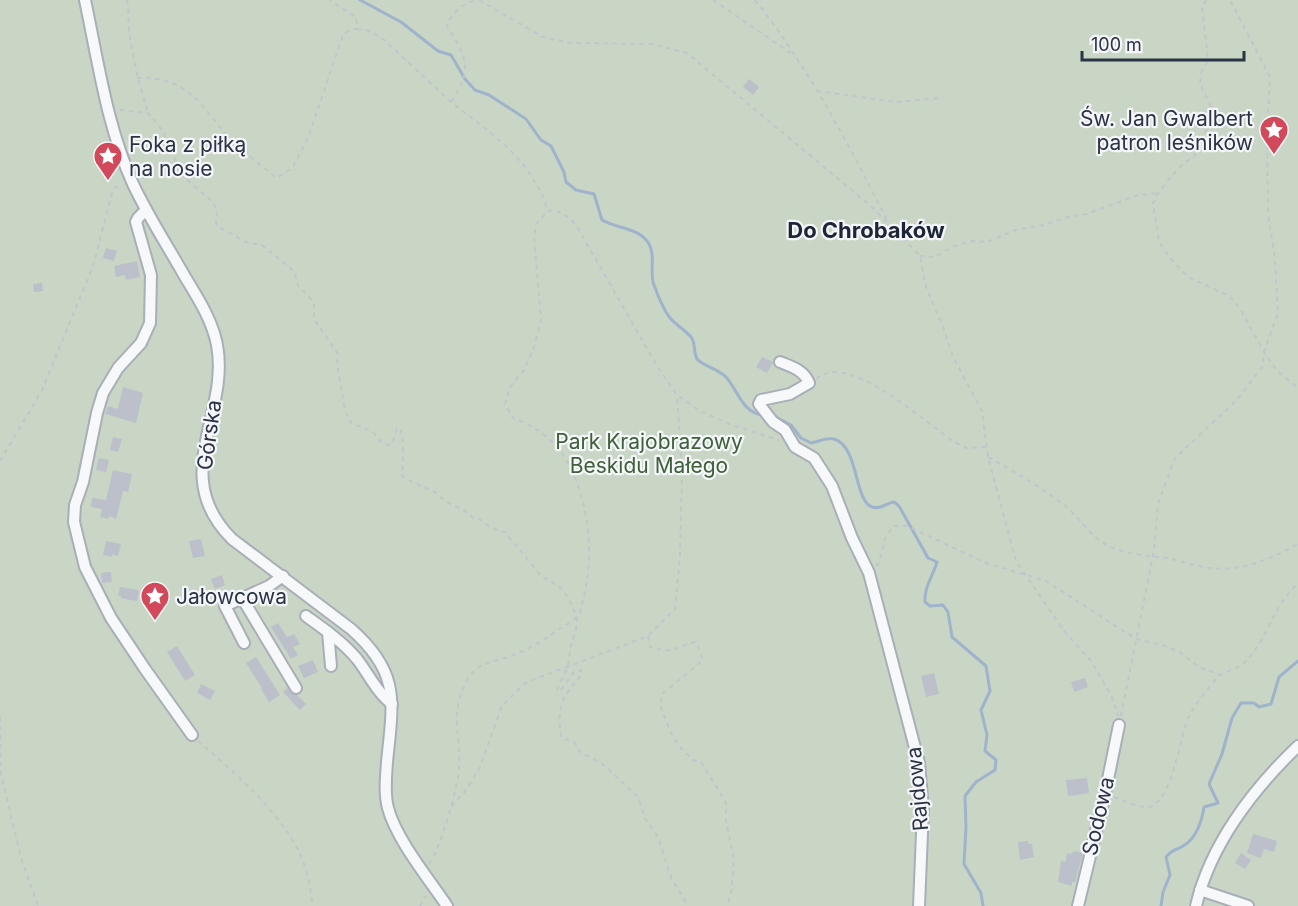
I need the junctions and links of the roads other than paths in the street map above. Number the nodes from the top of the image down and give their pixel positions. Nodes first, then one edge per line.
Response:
1 (86, 0) edge
2 (146, 210) junction
3 (780, 362) dead end
4 (283, 576) junction
5 (242, 598) junction
6 (306, 616) dead end
7 (328, 632) junction
8 (244, 643) dead end
9 (331, 666) dead end
10 (296, 688) dead end
11 (392, 704) junction
12 (1119, 725) road end
13 (192, 735) road end
14 (1298, 746) edge
15 (1200, 890) junction
16 (447, 906) edge
17 (919, 906) edge
18 (1078, 906) edge
19 (1196, 906) edge
20 (1248, 906) edge

1 - 2 street, Górska
2 - 4 street, Górska
2 - 13 street
3 - 17 street, Rajdowa
4 - 5 street
4 - 11 street, Górska
5 - 8 street
5 - 10 street
6 - 7 street
7 - 9 street
7 - 11 street
11 - 16 street, Górska
12 - 18 street, Sodowa
14 - 15 street
15 - 19 street
15 - 20 street

